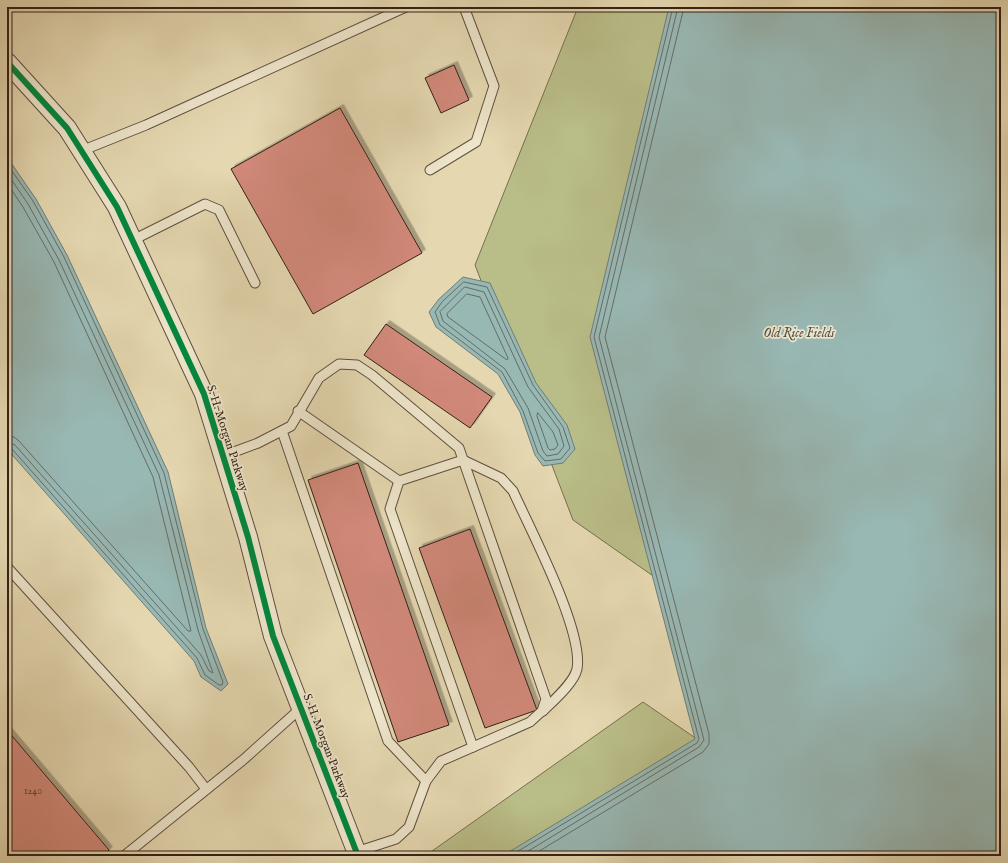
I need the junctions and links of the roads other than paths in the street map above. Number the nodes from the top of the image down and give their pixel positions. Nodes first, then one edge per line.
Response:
1 (406, 7) edge
2 (464, 7) edge
3 (7, 62) edge
4 (81, 151) junction
5 (430, 170) dead end
6 (132, 240) junction
7 (255, 283) dead end
8 (298, 411) junction
9 (282, 431) junction
10 (223, 456) junction
11 (463, 460) junction
12 (399, 481) junction
13 (7, 567) edge
14 (301, 708) junction
15 (542, 711) junction
16 (473, 747) junction
17 (426, 781) junction
18 (206, 789) junction
19 (353, 855) edge
20 (124, 856) edge

1 - 4 lane
2 - 5 lane
3 - 4 street, S. H. Morgan Parkway
4 - 6 street, S. H. Morgan Parkway
6 - 7 lane
6 - 10 street, S. H. Morgan Parkway
8 - 9 lane
8 - 11 lane
8 - 12 lane
9 - 10 lane
9 - 17 lane
10 - 14 street, S. H. Morgan Parkway
11 - 12 lane
11 - 15 lane
11 - 15 lane
12 - 16 lane
13 - 18 lane
14 - 18 lane
14 - 19 street, S. H. Morgan Parkway
15 - 16 lane
16 - 17 lane
17 - 19 lane
18 - 20 lane

